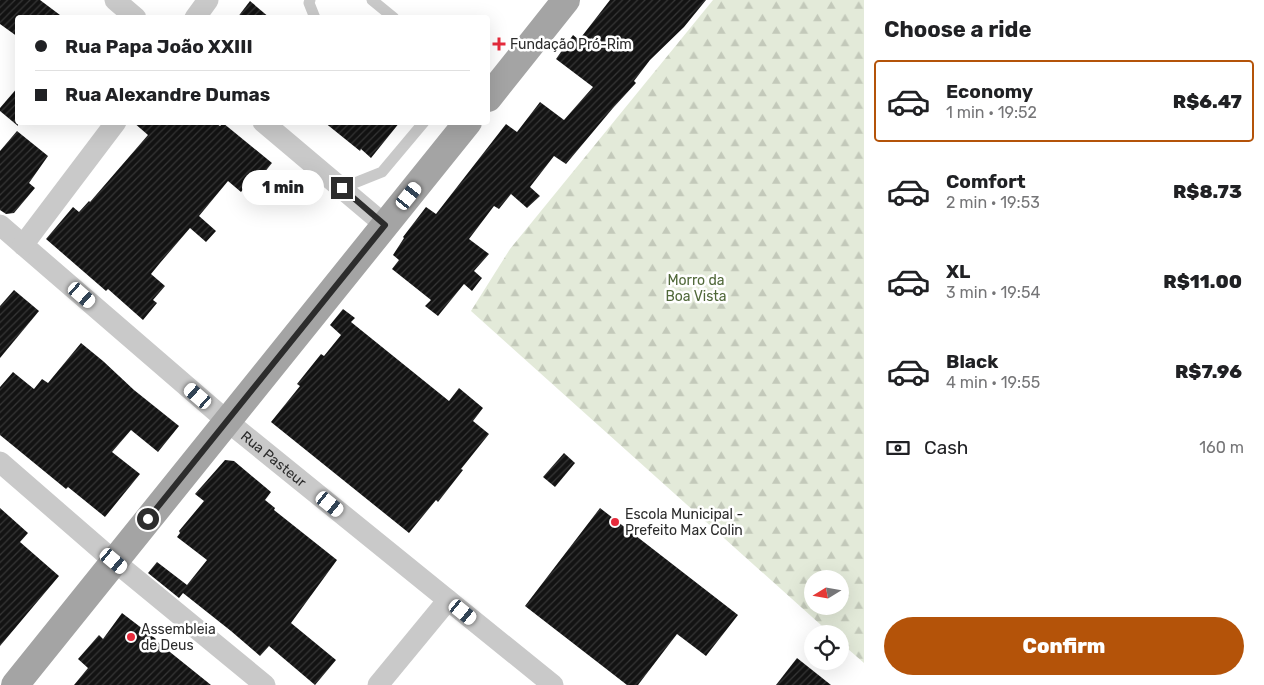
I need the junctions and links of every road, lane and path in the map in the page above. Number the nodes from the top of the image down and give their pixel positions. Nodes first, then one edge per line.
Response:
1 (115, 0) edge
2 (208, 0) edge
3 (310, 0) edge
4 (372, 0) edge
5 (566, 0) edge
6 (132, 15) edge
7 (197, 15) edge
8 (314, 15) edge
9 (390, 15) edge
10 (490, 95) edge
11 (114, 125) edge
12 (267, 125) edge
13 (421, 125) edge
14 (466, 125) edge
15 (342, 188) junction
16 (0, 225) edge
17 (385, 225) junction
18 (23, 245) junction
19 (227, 421) junction
20 (0, 462) edge
21 (114, 561) junction
22 (448, 600) junction
23 (15, 685) edge
24 (265, 685) edge
25 (378, 685) edge
26 (553, 685) edge

1 - 6 street
2 - 7 street
3 - 8 lane
4 - 9 lane
5 - 10 main road
11 - 18 street
12 - 15 street
13 - 15 lane
14 - 17 main road
15 - 17 street
16 - 18 street, Rua Pasteur
17 - 19 main road
18 - 19 street, Rua Pasteur
19 - 21 main road
19 - 22 street, Rua Pasteur
20 - 21 street
21 - 23 main road
21 - 24 street
22 - 25 street
22 - 26 street, Rua Pasteur

